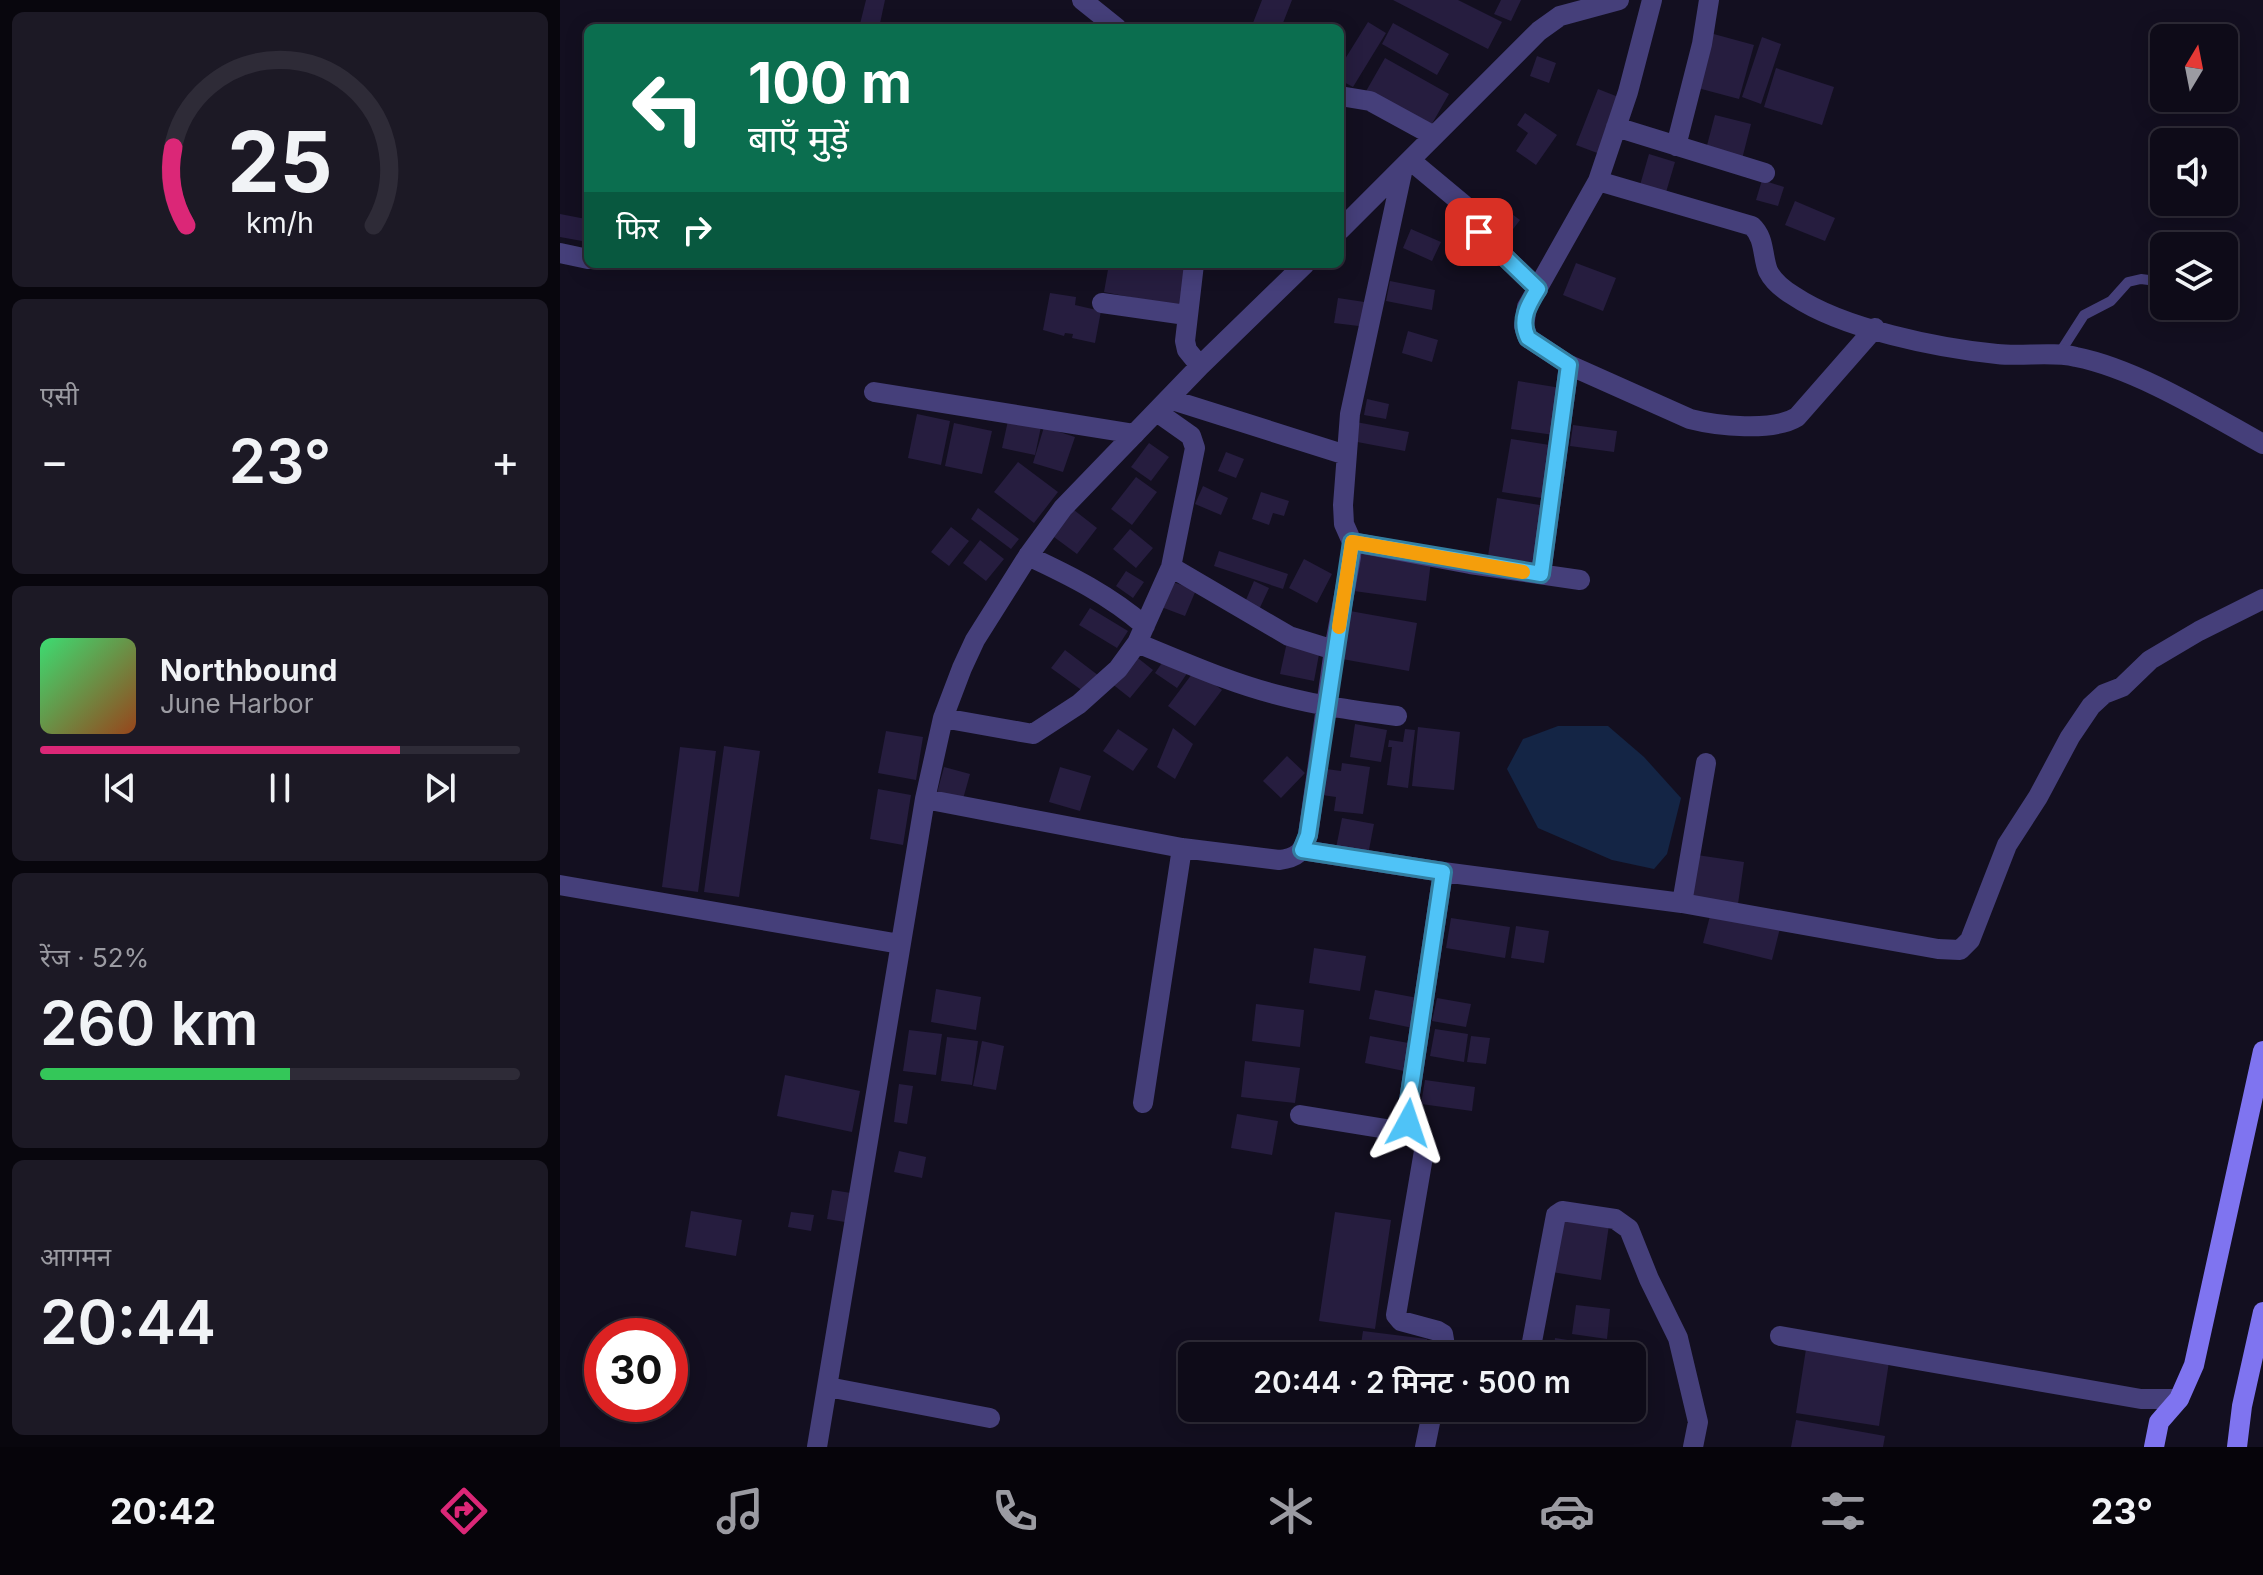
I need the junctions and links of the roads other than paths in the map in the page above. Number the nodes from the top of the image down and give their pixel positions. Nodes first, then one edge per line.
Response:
1 (1082, 0) edge
2 (1619, 0) edge
3 (1652, 0) edge
4 (1709, 0) edge
5 (1112, 24) edge
6 (1344, 97) edge
7 (1616, 127) junction
8 (1434, 136) junction
9 (1676, 146) junction
10 (1406, 164) junction
11 (1765, 173) dead end
12 (1598, 181) junction
13 (1344, 226) edge
14 (560, 253) edge
15 (584, 258) edge
16 (1193, 268) edge
17 (1301, 268) edge
18 (2150, 280) edge
19 (1538, 289) junction
20 (1102, 303) dead end
21 (1186, 315) junction
22 (1875, 328) junction
23 (2058, 356) junction
24 (1569, 365) junction
25 (1200, 366) junction
26 (874, 392) dead end
27 (1163, 406) junction
28 (1135, 434) junction
29 (2263, 444) edge
30 (1346, 455) junction
31 (1352, 542) junction
32 (1028, 556) junction
33 (1171, 567) junction
34 (1541, 574) junction
35 (1580, 580) dead end
36 (2263, 599) edge
37 (1141, 634) junction
38 (1334, 650) junction
39 (1326, 706) junction
40 (1397, 716) dead end
41 (943, 718) junction
42 (1706, 763) dead end
43 (925, 799) junction
44 (1182, 848) junction
45 (1302, 850) junction
46 (1443, 872) junction
47 (560, 885) edge
48 (1682, 903) junction
49 (900, 944) junction
50 (2263, 1051) edge
51 (1143, 1103) dead end
52 (1300, 1115) dead end
53 (1417, 1134) junction
54 (2263, 1312) edge
55 (1780, 1336) dead end
56 (1444, 1342) edge
57 (1532, 1342) edge
58 (828, 1387) junction
59 (2179, 1399) junction
60 (990, 1418) dead end
61 (1430, 1422) edge
62 (817, 1447) edge
63 (1425, 1447) edge
64 (1693, 1447) edge
65 (2154, 1447) edge
66 (2237, 1447) edge

1 - 5 street
2 - 8 street
3 - 7 street
4 - 9 street
6 - 8 street
7 - 9 street
7 - 12 street
8 - 10 street
9 - 11 street
10 - 13 street
10 - 19 street
10 - 30 street
12 - 19 street
12 - 22 street
14 - 15 street
16 - 21 street
17 - 25 street
18 - 23 lane
19 - 24 street
20 - 21 street
21 - 25 street
22 - 23 street
22 - 24 street
23 - 29 street
24 - 34 street
25 - 27 street
26 - 28 street
27 - 28 street
27 - 30 street
27 - 33 street
28 - 32 street
30 - 31 street
31 - 34 street
31 - 38 street
32 - 37 street
32 - 41 street
33 - 37 street
33 - 38 street
34 - 35 street
36 - 48 street
37 - 39 street
37 - 41 street
38 - 39 street
39 - 40 street
39 - 45 street
41 - 43 street
42 - 48 street
43 - 44 street
43 - 49 street
44 - 45 street
44 - 51 street
45 - 46 street
46 - 48 street
46 - 53 street
47 - 49 street
49 - 58 street
50 - 59 street
52 - 53 street
53 - 56 street
54 - 66 street
55 - 59 street
57 - 64 street
58 - 60 street
58 - 62 street
59 - 65 street
61 - 63 street

